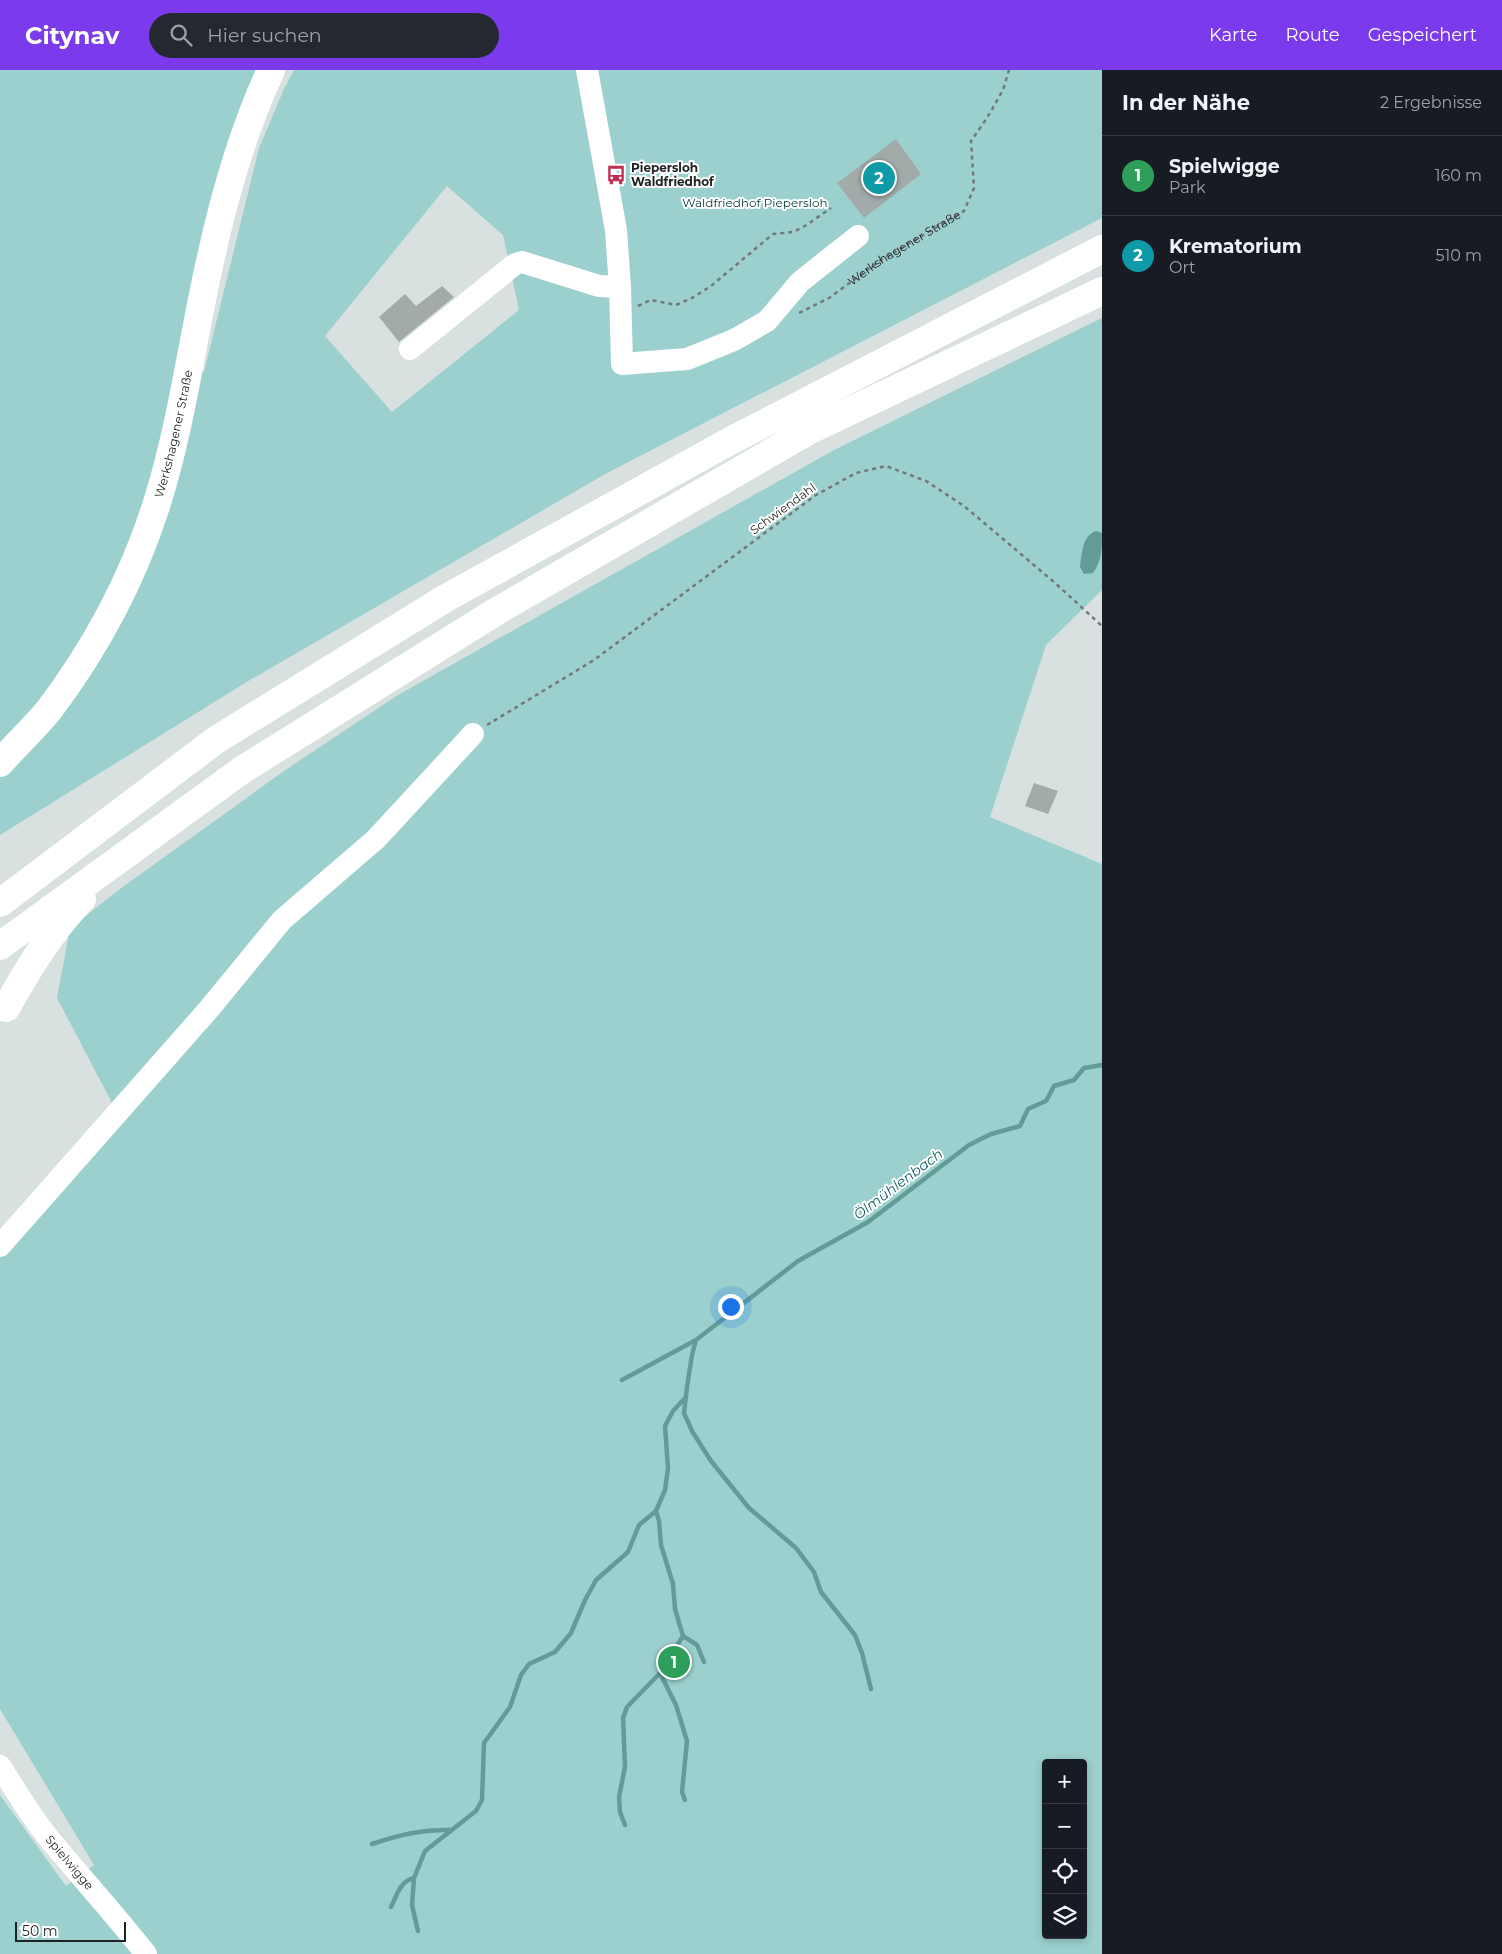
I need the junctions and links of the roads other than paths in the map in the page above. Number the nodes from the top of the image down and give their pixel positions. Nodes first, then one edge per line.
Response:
1 (271, 70) edge
2 (587, 70) edge
3 (858, 236) dead end
4 (1102, 249) edge
5 (620, 287) junction
6 (1102, 291) edge
7 (410, 349) dead end
8 (473, 734) road end
9 (0, 763) edge
10 (126, 853) junction
11 (49, 865) junction
12 (0, 884) edge
13 (0, 904) edge
14 (0, 946) edge
15 (3, 1014) edge
16 (0, 1246) edge
17 (0, 1766) edge
18 (146, 1954) edge

1 - 9 main road, Werkshagener Straße
2 - 5 lane
3 - 5 lane
4 - 11 main road
5 - 7 lane
6 - 10 main road
8 - 16 lane
10 - 14 main road
10 - 15 main road
11 - 12 main road
11 - 13 main road
17 - 18 lane, Spielwigge

